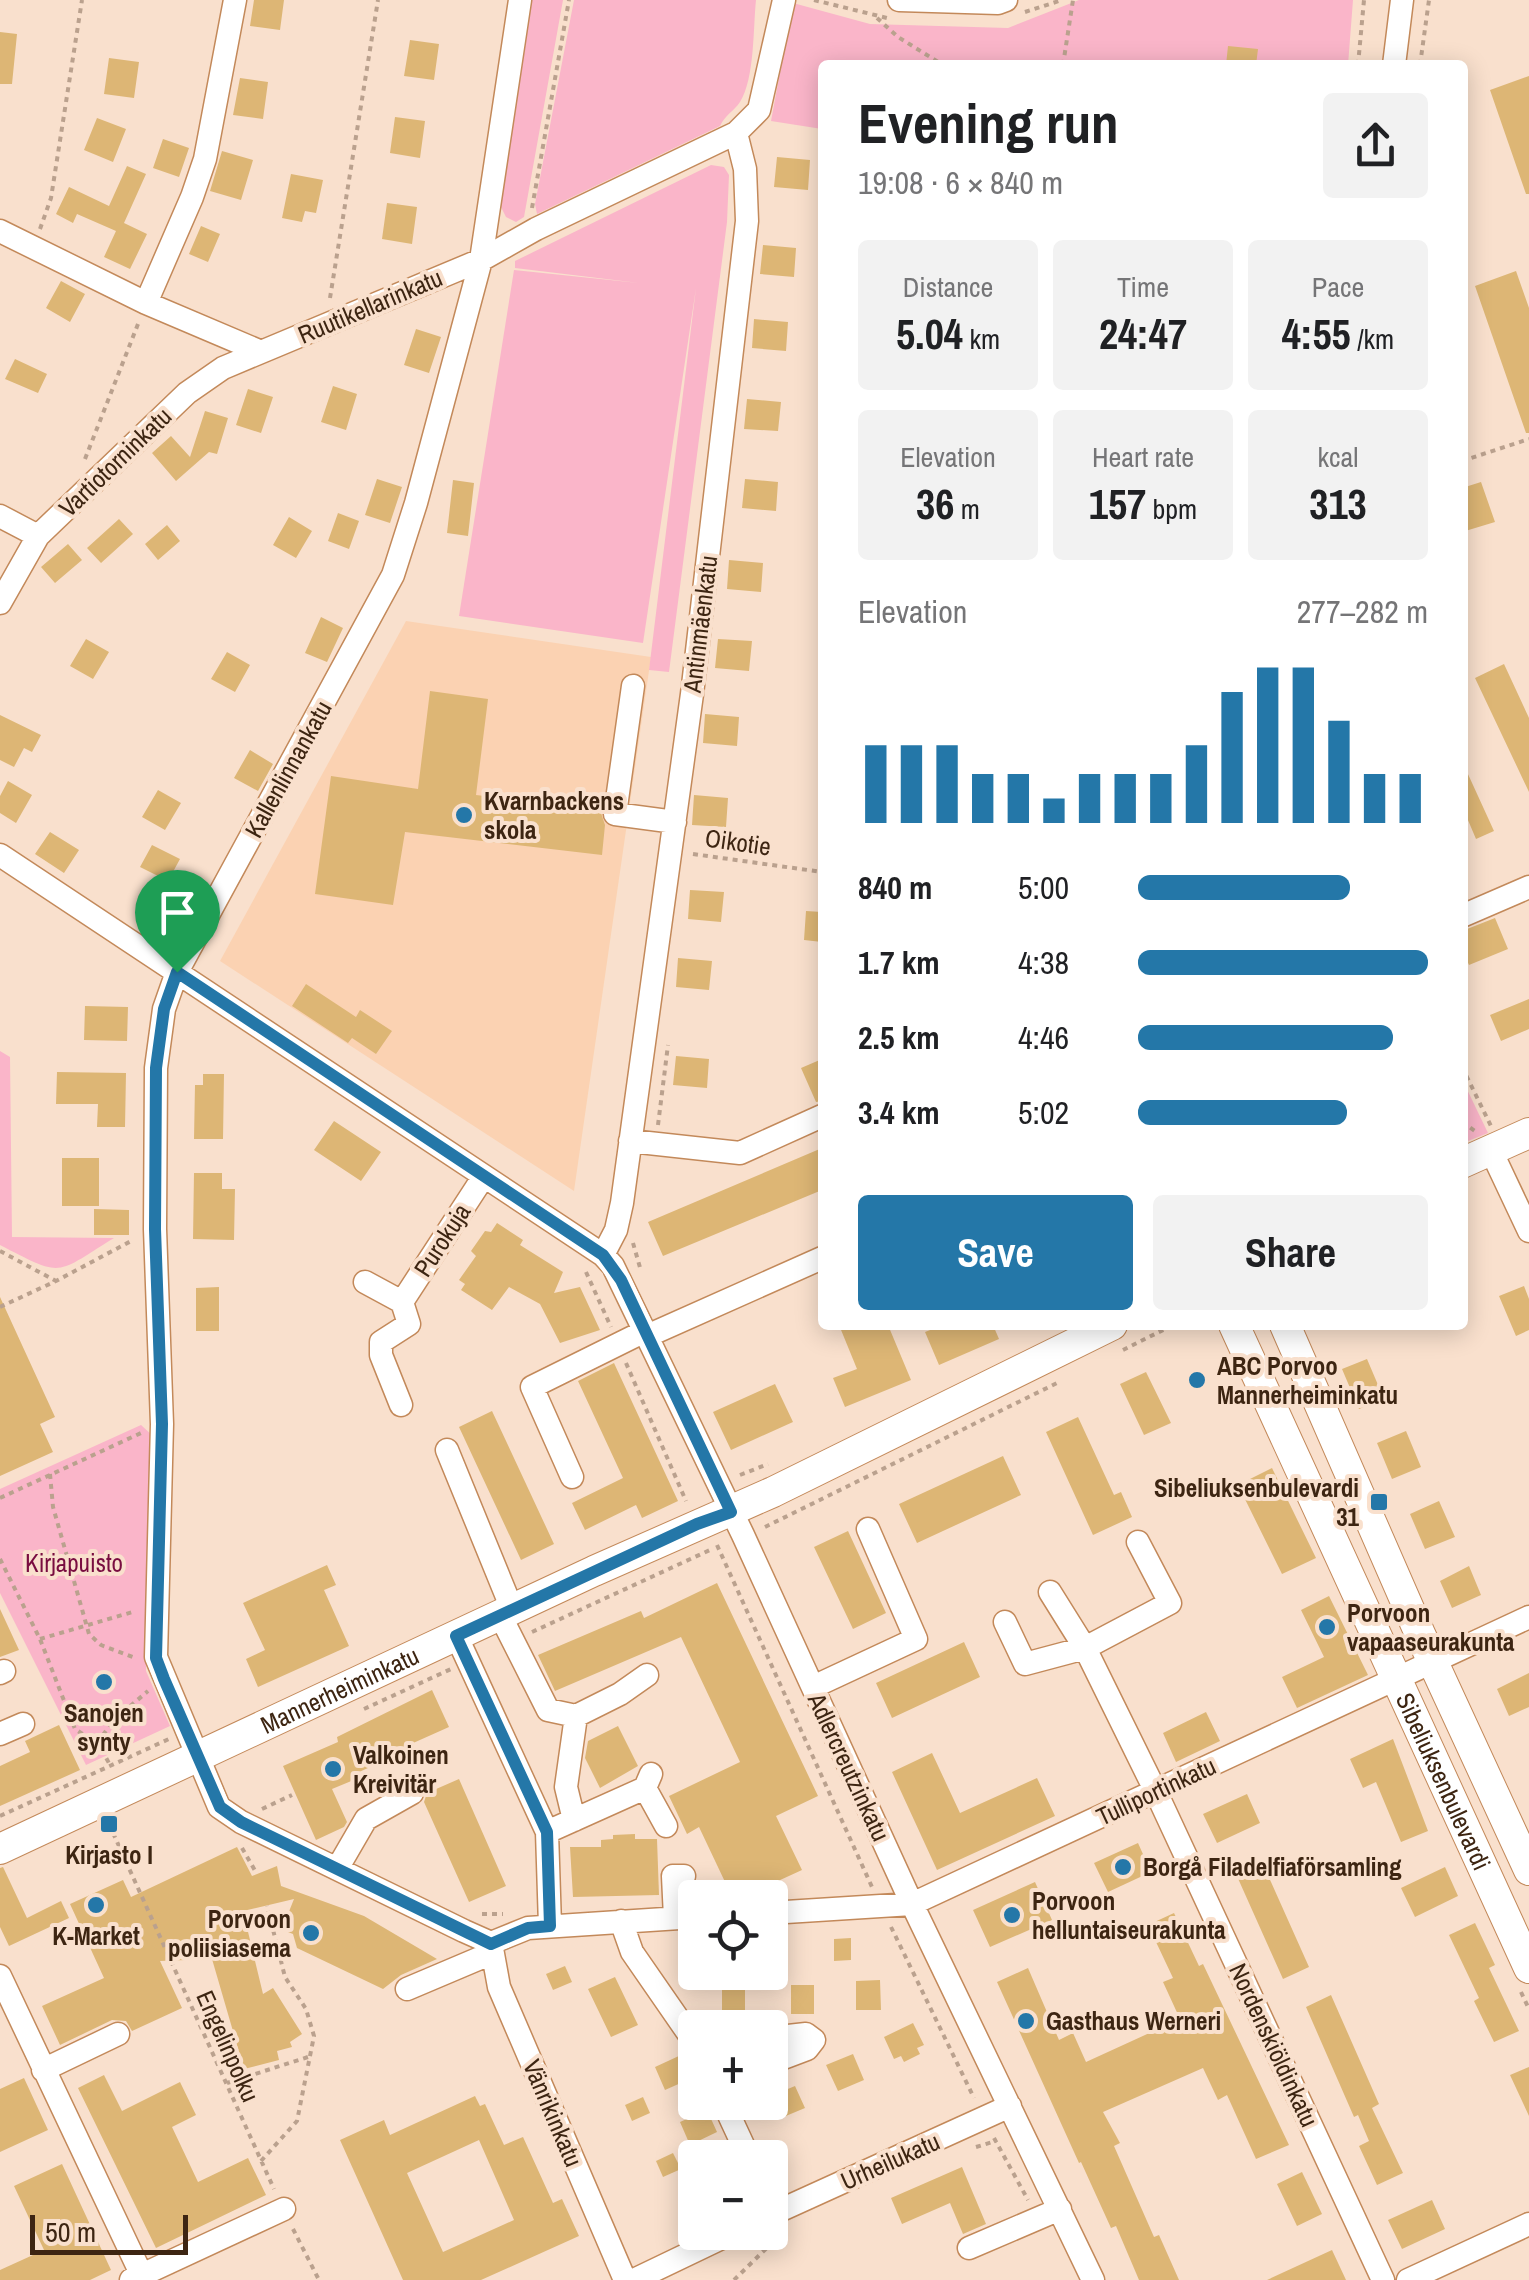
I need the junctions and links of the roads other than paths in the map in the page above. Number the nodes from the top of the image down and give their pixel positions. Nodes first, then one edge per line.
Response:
1 (236, 0) edge
2 (520, 0) edge
3 (784, 0) edge
4 (899, 0) edge
5 (1006, 0) edge
6 (1402, 0) edge
7 (1395, 60) edge
8 (736, 134) junction
9 (0, 231) edge
10 (482, 260) junction
11 (146, 303) junction
12 (259, 350) junction
13 (0, 516) edge
14 (38, 536) junction
15 (0, 602) edge
16 (633, 686) dead end
17 (675, 822) junction
18 (0, 855) edge
19 (1529, 887) edge
20 (1468, 913) edge
21 (177, 972) junction
22 (818, 1118) edge
23 (1529, 1134) edge
24 (630, 1142) junction
25 (1496, 1149) road end
26 (1468, 1160) edge
27 (484, 1176) junction
28 (1529, 1231) edge
29 (603, 1255) junction
30 (818, 1260) edge
31 (364, 1282) dead end
32 (402, 1302) junction
33 (1102, 1330) edge
34 (1236, 1330) edge
35 (1286, 1330) edge
36 (646, 1334) junction
37 (401, 1405) dead end
38 (447, 1450) dead end
39 (572, 1477) dead end
40 (731, 1512) junction
41 (868, 1529) dead end
42 (1138, 1542) dead end
43 (1050, 1592) dead end
44 (506, 1612) junction
45 (1529, 1617) edge
46 (1005, 1622) dead end
47 (456, 1636) junction
48 (1086, 1648) junction
49 (1433, 1662) junction
50 (647, 1676) dead end
51 (1396, 1679) junction
52 (813, 1687) junction
53 (576, 1716) junction
54 (23, 1724) dead end
55 (0, 1734) edge
56 (198, 1757) junction
57 (412, 1792) dead end
58 (1156, 1792) junction
59 (574, 1820) junction
60 (666, 1826) dead end
61 (547, 1832) junction
62 (0, 1849) edge
63 (329, 1865) junction
64 (1529, 1870) edge
65 (684, 1876) dead end
66 (678, 1893) edge
67 (912, 1904) junction
68 (788, 1912) edge
69 (678, 1918) edge
70 (621, 1922) junction
71 (550, 1926) junction
72 (492, 1948) junction
73 (1529, 1968) edge
74 (0, 1976) edge
75 (408, 1989) dead end
76 (678, 2019) edge
77 (118, 2034) dead end
78 (788, 2036) edge
79 (788, 2056) edge
80 (43, 2070) junction
81 (1010, 2106) junction
82 (788, 2203) edge
83 (1060, 2208) junction
84 (284, 2209) road end
85 (1529, 2224) edge
86 (969, 2248) dead end
87 (696, 2250) edge
88 (139, 2278) edge
89 (626, 2280) edge
90 (634, 2280) edge
91 (1093, 2280) edge
92 (1384, 2280) edge
93 (1408, 2280) edge

1 - 11 street
2 - 10 street, Kallenlinnankatu
3 - 8 street
4 - 5 street
6 - 7 street
8 - 10 street, Ruutikellarinkatu
8 - 17 street, Antinmäenkatu
9 - 11 street
10 - 12 street, Ruutikellarinkatu
10 - 21 street, Kallenlinnankatu
11 - 12 street
12 - 14 street, Vartiotorninkatu
13 - 14 street
14 - 15 street, Vartiotorninkatu
16 - 17 street
17 - 24 street, Antinmäenkatu
18 - 21 street
19 - 20 street
21 - 27 street
21 - 56 street, Kallenlinnankatu
22 - 24 street
23 - 26 main road
24 - 29 street, Antinmäenkatu
25 - 28 street
27 - 29 street
27 - 32 street, Purokuja
29 - 36 street, Adlercreutzinkatu
30 - 36 street
31 - 32 street
32 - 37 street, Purokuja
33 - 40 main road, Mannerheiminkatu
34 - 51 main road, Sibeliuksenbulevardi
35 - 49 main road, Sibeliuksenbulevardi
36 - 39 street
36 - 40 street, Adlercreutzinkatu
38 - 44 street
40 - 44 main road, Mannerheiminkatu
40 - 52 street, Adlercreutzinkatu
41 - 52 street
42 - 48 street
43 - 48 street, Nordenskiöldinkatu
44 - 47 main road, Mannerheiminkatu
44 - 53 street
45 - 49 street, Tulliportinkatu
46 - 48 street
47 - 56 main road, Mannerheiminkatu
47 - 61 street
48 - 58 street, Nordenskiöldinkatu
49 - 51 street, Tulliportinkatu
49 - 64 main road, Sibeliuksenbulevardi
50 - 53 street
51 - 58 street, Tulliportinkatu
51 - 73 main road, Sibeliuksenbulevardi
52 - 67 street, Adlercreutzinkatu
53 - 59 street
54 - 55 street
56 - 62 main road, Mannerheiminkatu
56 - 63 street
57 - 63 street
58 - 67 street, Tulliportinkatu
58 - 92 street, Nordenskiöldinkatu
59 - 60 street
59 - 61 street
61 - 71 street
63 - 72 street
65 - 66 street
67 - 68 street, Tulliportinkatu
67 - 81 street, Adlercreutzinkatu
69 - 70 street
70 - 71 street
70 - 76 street
71 - 72 street
72 - 75 street
72 - 89 street, Vänrikinkatu
74 - 80 street
77 - 80 street
78 - 79 street
80 - 88 street
81 - 82 street, Urheilukatu
81 - 83 street, Adlercreutzinkatu
83 - 86 street
83 - 91 street, Adlercreutzinkatu
84 - 88 street
85 - 93 street
87 - 90 street

